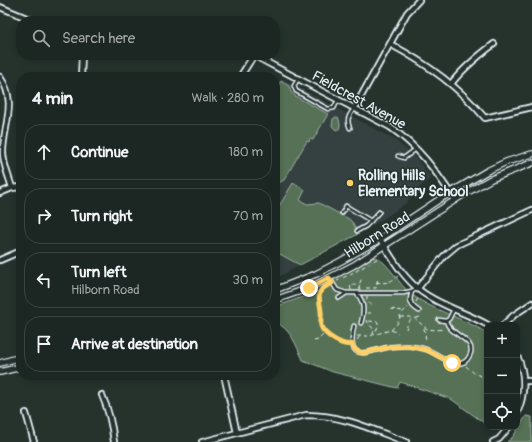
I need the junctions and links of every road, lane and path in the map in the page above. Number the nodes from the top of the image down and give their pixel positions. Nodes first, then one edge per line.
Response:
1 (420, 0) edge
2 (0, 7) edge
3 (22, 16) edge
4 (390, 44) junction
5 (494, 44) dead end
6 (82, 60) edge
7 (251, 60) edge
8 (263, 60) edge
9 (81, 72) edge
10 (243, 72) edge
11 (0, 77) edge
12 (298, 79) junction
13 (451, 84) junction
14 (338, 100) junction
15 (532, 107) edge
16 (354, 109) junction
17 (350, 128) dead end
18 (417, 148) junction
19 (532, 154) edge
20 (398, 156) dead end
21 (532, 163) edge
22 (16, 187) edge
23 (12, 188) junction
24 (0, 193) edge
25 (450, 193) junction
26 (455, 200) junction
27 (532, 210) edge
28 (379, 212) dead end
29 (342, 213) dead end
30 (371, 221) junction
31 (357, 231) dead end
32 (380, 239) junction
33 (384, 246) junction
34 (16, 253) edge
35 (380, 257) dead end
36 (0, 260) edge
37 (402, 273) junction
38 (362, 278) dead end
39 (378, 278) dead end
40 (332, 281) junction
41 (377, 282) junction
42 (359, 285) junction
43 (366, 286) dead end
44 (280, 288) edge
45 (366, 288) junction
46 (417, 289) junction
47 (360, 290) dead end
48 (412, 291) junction
49 (422, 292) junction
50 (346, 293) junction
51 (357, 293) junction
52 (366, 293) junction
53 (351, 294) junction
54 (280, 298) edge
55 (339, 298) dead end
56 (532, 302) edge
57 (367, 303) junction
58 (412, 305) junction
59 (374, 306) dead end
60 (454, 308) junction
61 (391, 309) dead end
62 (403, 311) junction
63 (421, 311) joint
64 (372, 313) dead end
65 (400, 317) junction
66 (413, 317) junction
67 (416, 318) junction
68 (439, 320) dead end
69 (366, 321) dead end
70 (446, 321) junction
71 (368, 322) junction
72 (507, 322) edge
73 (361, 323) dead end
74 (484, 323) edge
75 (354, 326) dead end
76 (448, 326) junction
77 (424, 327) junction
78 (406, 329) dead end
79 (374, 330) junction
80 (391, 330) junction
81 (376, 331) junction
82 (326, 333) junction
83 (378, 333) junction
84 (398, 333) dead end
85 (352, 335) junction
86 (372, 335) junction
87 (360, 336) junction
88 (426, 340) dead end
89 (314, 341) dead end
90 (352, 344) junction
91 (518, 358) edge
92 (16, 359) edge
93 (464, 362) junction
94 (0, 363) edge
95 (16, 368) edge
96 (0, 372) edge
97 (484, 378) edge
98 (225, 380) edge
99 (524, 381) junction
100 (532, 381) edge
101 (102, 395) dead end
102 (520, 405) edge
103 (26, 413) dead end
104 (506, 430) edge
105 (237, 433) junction
106 (34, 442) edge
107 (114, 442) edge
108 (202, 442) edge
109 (406, 442) edge
110 (493, 442) edge

1 - 4 street
2 - 3 street
4 - 13 street
4 - 16 street
5 - 13 street
6 - 9 street
7 - 10 street
8 - 12 street, Fieldcrest Avenue
11 - 23 street
12 - 14 street, Fieldcrest Avenue
12 - 14 lane
13 - 15 street
14 - 16 street, Fieldcrest Avenue
16 - 17 lane
16 - 18 street, Fieldcrest Avenue
18 - 20 lane
18 - 25 street, Fieldcrest Avenue
19 - 25 street, Hilborn Road
21 - 26 street, Hilborn Road
22 - 23 street
23 - 24 street
25 - 26 street, Fieldcrest Avenue
25 - 32 street, Hilborn Road
26 - 33 street, Hilborn Road
27 - 46 street
28 - 30 lane
29 - 30 lane
30 - 31 lane
32 - 33 street
32 - 44 street, Hilborn Road
33 - 37 street
33 - 40 street, Hilborn Road
34 - 36 street
35 - 40 path
37 - 41 path
37 - 46 street
38 - 42 path
39 - 41 path
40 - 50 lane
40 - 54 street, Hilborn Road
40 - 82 path
41 - 45 path
42 - 47 path
42 - 53 path
43 - 45 path
45 - 52 path
46 - 48 lane
46 - 49 street
48 - 52 lane
48 - 58 lane
49 - 58 path
49 - 60 street
50 - 53 lane
50 - 55 lane
51 - 52 lane
51 - 53 lane
51 - 73 lane
52 - 57 path
56 - 72 street
57 - 59 path
57 - 64 path
58 - 62 path
58 - 63 lane
60 - 70 lane
60 - 74 street
61 - 62 path
62 - 65 path
63 - 67 path
65 - 66 path
65 - 80 path
66 - 67 path
66 - 78 path
67 - 77 path
68 - 70 lane
69 - 71 path
70 - 76 lane
71 - 79 path
71 - 81 path
75 - 85 lane
76 - 77 path
76 - 93 lane
77 - 88 path
79 - 81 path
79 - 86 path
80 - 83 path
80 - 84 path
81 - 83 path
82 - 89 path
82 - 90 path
83 - 86 path
85 - 87 path
85 - 90 lane
86 - 87 path
87 - 90 path
90 - 93 lane
91 - 99 street
92 - 94 street
93 - 97 path
95 - 96 street
98 - 105 street
99 - 100 street
99 - 102 street
101 - 107 street
103 - 106 street
104 - 110 street
105 - 108 street
105 - 109 street

